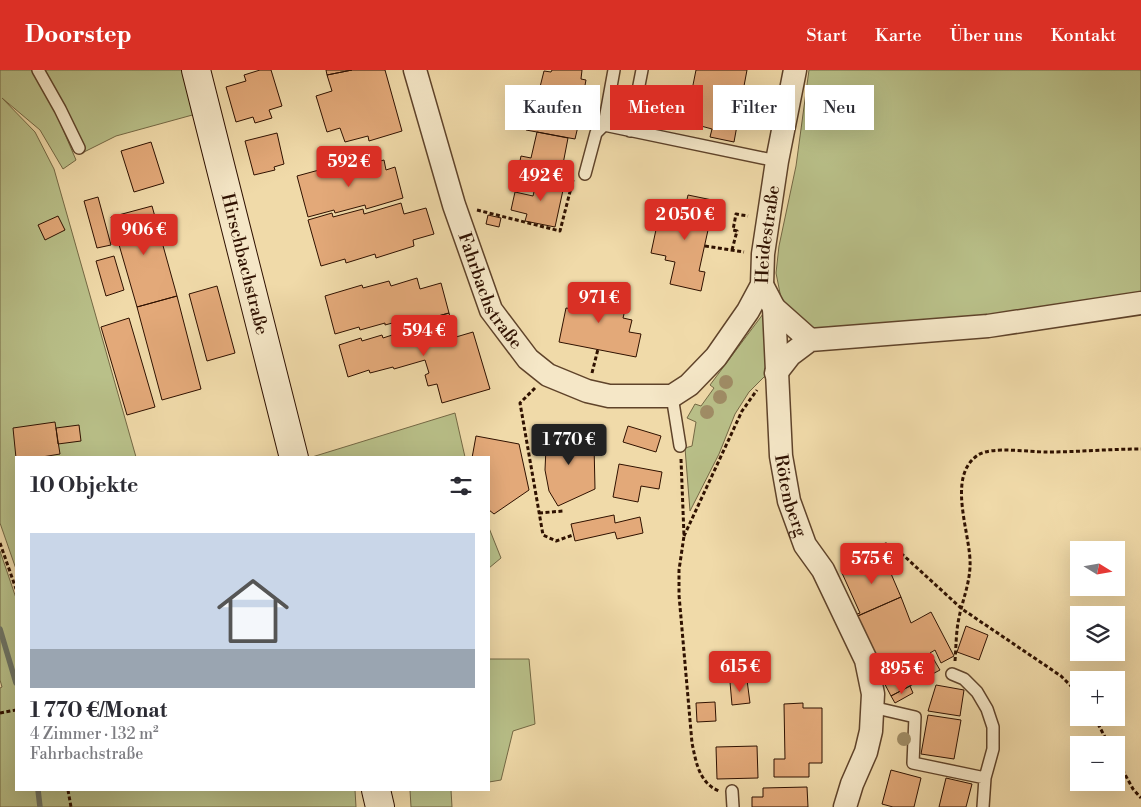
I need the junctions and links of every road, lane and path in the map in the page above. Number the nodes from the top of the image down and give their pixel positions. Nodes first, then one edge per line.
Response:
1 (38, 70) edge
2 (196, 70) edge
3 (415, 70) edge
4 (614, 70) edge
5 (642, 70) edge
6 (796, 70) edge
7 (604, 125) junction
8 (630, 131) junction
9 (79, 148) dead end
10 (777, 161) junction
11 (585, 174) joint
12 (454, 204) junction
13 (748, 216) dead end
14 (705, 246) dead end
15 (732, 250) junction
16 (763, 254) junction
17 (762, 285) junction
18 (1141, 303) edge
19 (774, 308) junction
20 (810, 340) junction
21 (776, 373) junction
22 (548, 375) junction
23 (672, 396) junction
24 (680, 446) joint
25 (1141, 449) edge
26 (293, 456) edge
27 (563, 511) dead end
28 (539, 513) junction
29 (573, 535) dead end
30 (684, 536) junction
31 (0, 543) edge
32 (823, 570) junction
33 (15, 586) edge
34 (962, 609) junction
35 (952, 674) joint
36 (1070, 685) edge
37 (872, 707) junction
38 (15, 710) edge
39 (0, 713) edge
40 (1125, 774) edge
41 (985, 778) junction
42 (68, 791) edge
43 (376, 791) edge
44 (732, 791) joint
45 (1141, 798) edge
46 (71, 807) edge
47 (380, 807) edge
48 (733, 807) edge
49 (844, 807) edge
50 (982, 807) edge

1 - 9 lane
2 - 26 street, Hirschbachstraße
3 - 12 street, Fahrbachstraße
4 - 7 lane
5 - 8 lane
6 - 10 street, Heidestraße
7 - 8 lane
7 - 11 lane
8 - 10 lane
10 - 16 street, Heidestraße
11 - 12 path
12 - 22 street, Fahrbachstraße
13 - 15 path
14 - 15 path
15 - 16 path
16 - 17 street, Heidestraße
17 - 19 street, Rötenberg
17 - 23 street, Heidestraße
18 - 20 street
19 - 20 street
19 - 21 street, Rötenberg
20 - 21 street
21 - 30 path
21 - 32 street, Rötenberg
22 - 23 street, Fahrbachstraße
22 - 28 path
23 - 24 lane
24 - 30 path
25 - 34 path
27 - 28 path
28 - 29 path
30 - 44 path
31 - 33 path
32 - 34 path
32 - 37 street, Rötenberg
34 - 35 path
34 - 36 path
35 - 41 lane
37 - 41 lane
37 - 49 street, Rötenberg
38 - 39 path
40 - 45 path
41 - 50 lane
42 - 46 path
43 - 47 street
44 - 48 lane

